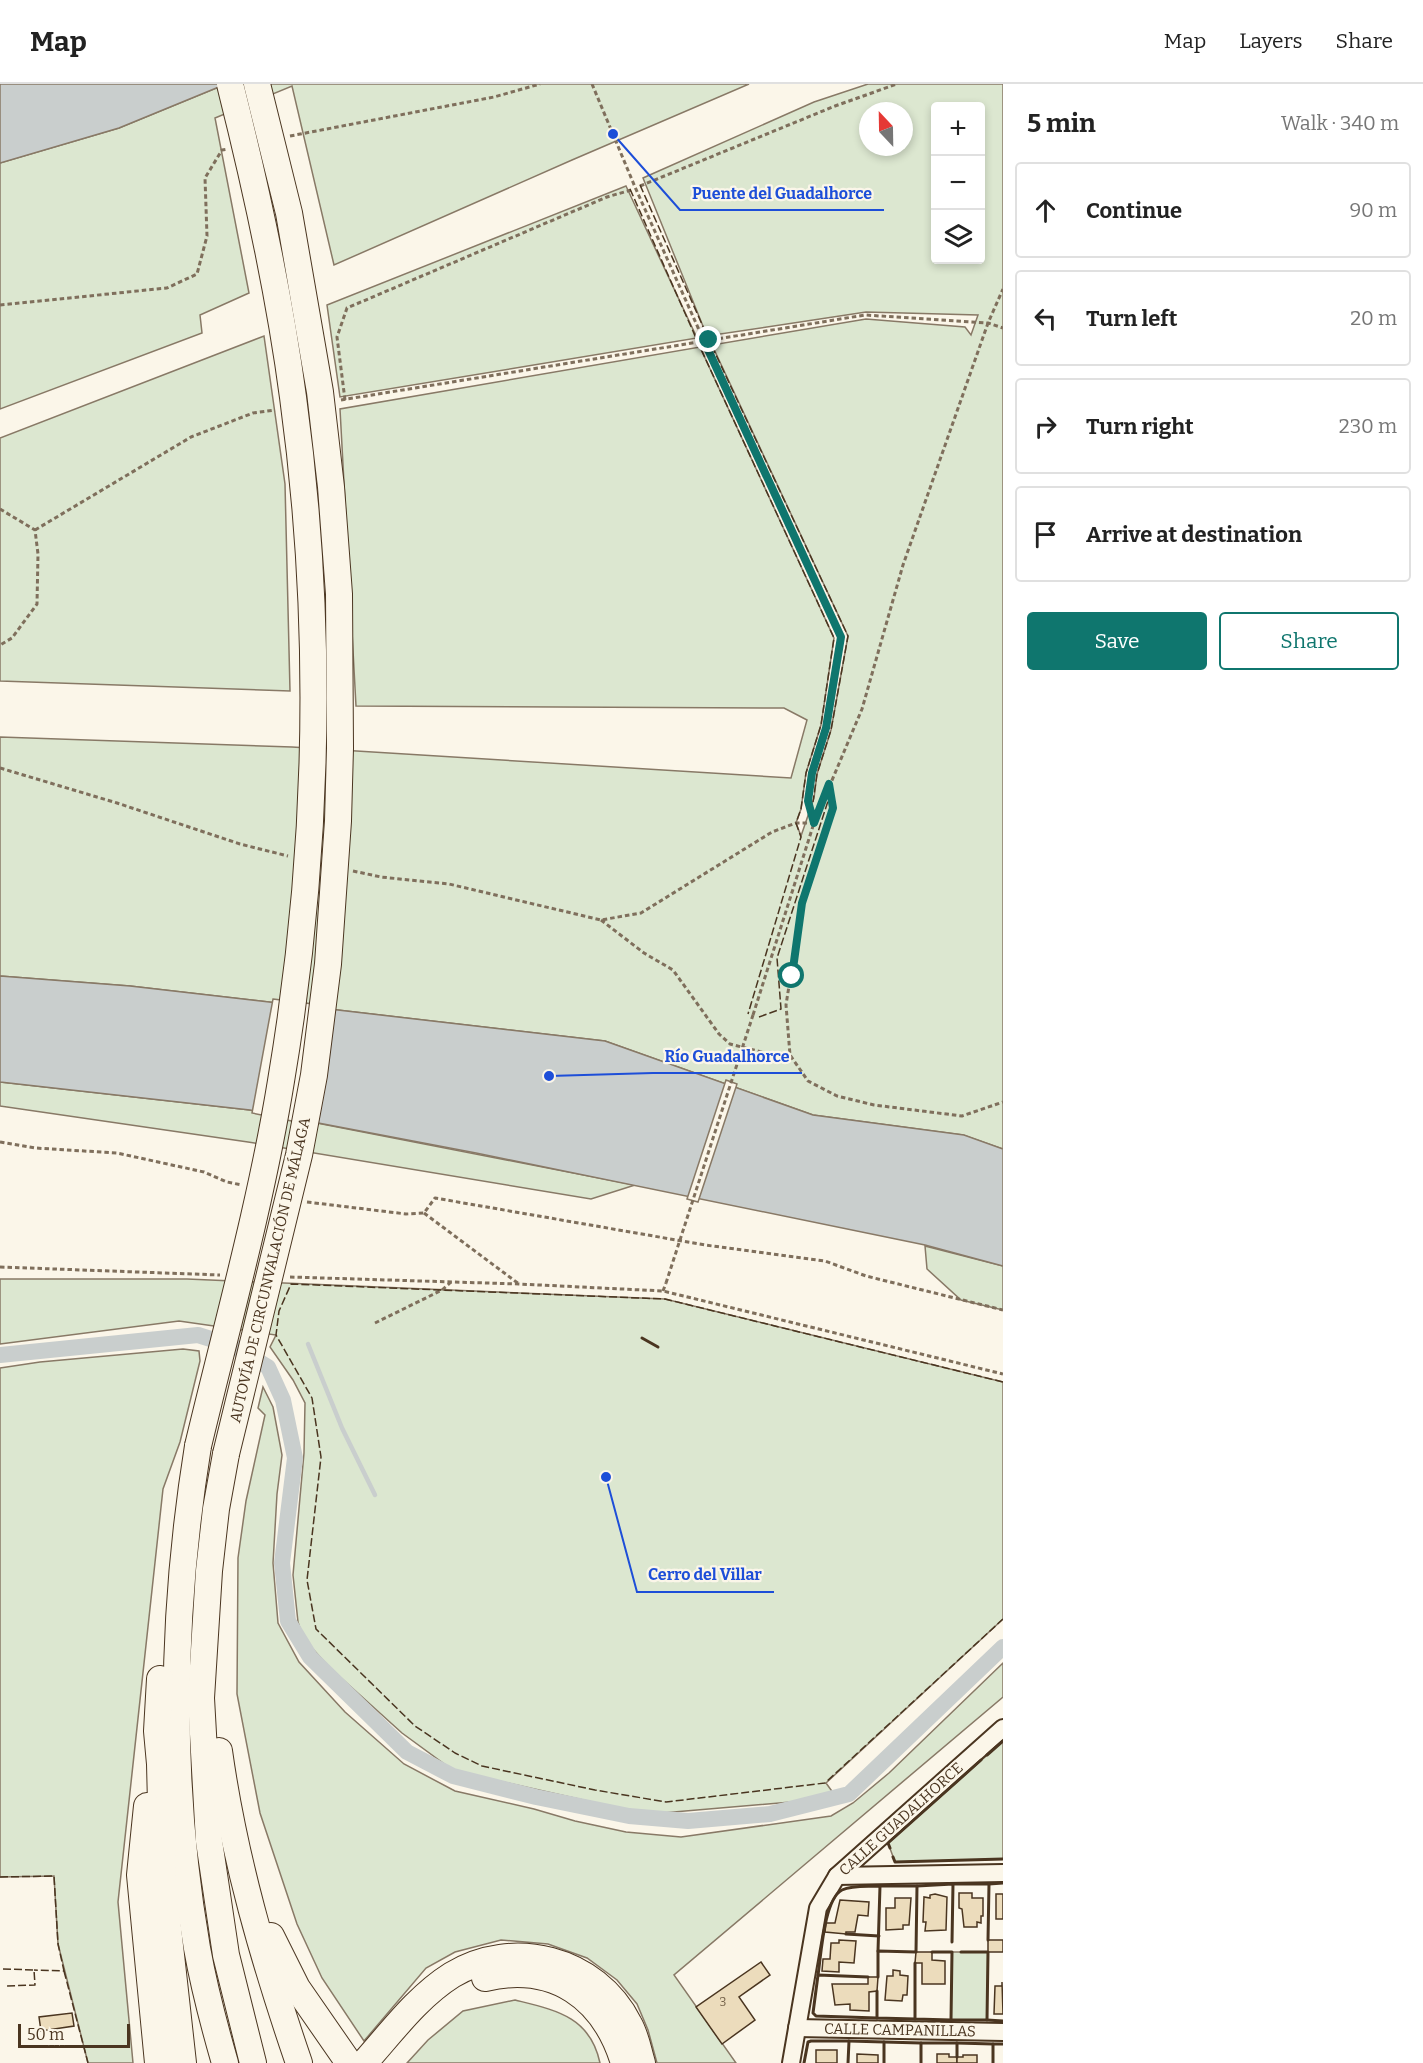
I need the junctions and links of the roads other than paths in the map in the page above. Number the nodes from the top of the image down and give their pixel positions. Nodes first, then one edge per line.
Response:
1 (230, 84) edge
2 (257, 84) edge
3 (179, 1632) junction
4 (205, 1644) junction
5 (1003, 1728) edge
6 (158, 1731) junction
7 (239, 1857) junction
8 (1003, 1873) edge
9 (837, 1876) junction
10 (797, 2028) junction
11 (1003, 2032) edge
12 (158, 2063) edge
13 (183, 2063) edge
14 (225, 2063) edge
15 (253, 2063) edge
16 (299, 2063) edge
17 (349, 2063) edge
18 (364, 2063) edge
19 (386, 2063) edge
20 (624, 2063) edge
21 (642, 2063) edge
22 (791, 2063) edge

1 - 3 highway, AUTOVÍA DE CIRCUNVALACIÓN DE MÁLAGA, bridge
2 - 4 highway, AUTOVÍA DE CIRCUNVALACIÓN DE MÁLAGA, bridge
3 - 6 highway
3 - 14 highway, AUTOVÍA DE CIRCUNVALACIÓN DE MÁLAGA
4 - 7 highway
4 - 15 highway, AUTOVÍA DE CIRCUNVALACIÓN DE MÁLAGA
5 - 9 street, CALLE GUADALHORCE
6 - 12 highway
6 - 13 highway
7 - 16 highway
7 - 17 highway
8 - 9 street
9 - 10 street, CALLE GUADALHORCE
10 - 11 street, CALLE CAMPANILLAS
10 - 22 street, CALLE GUADALHORCE
18 - 21 highway
19 - 20 highway

